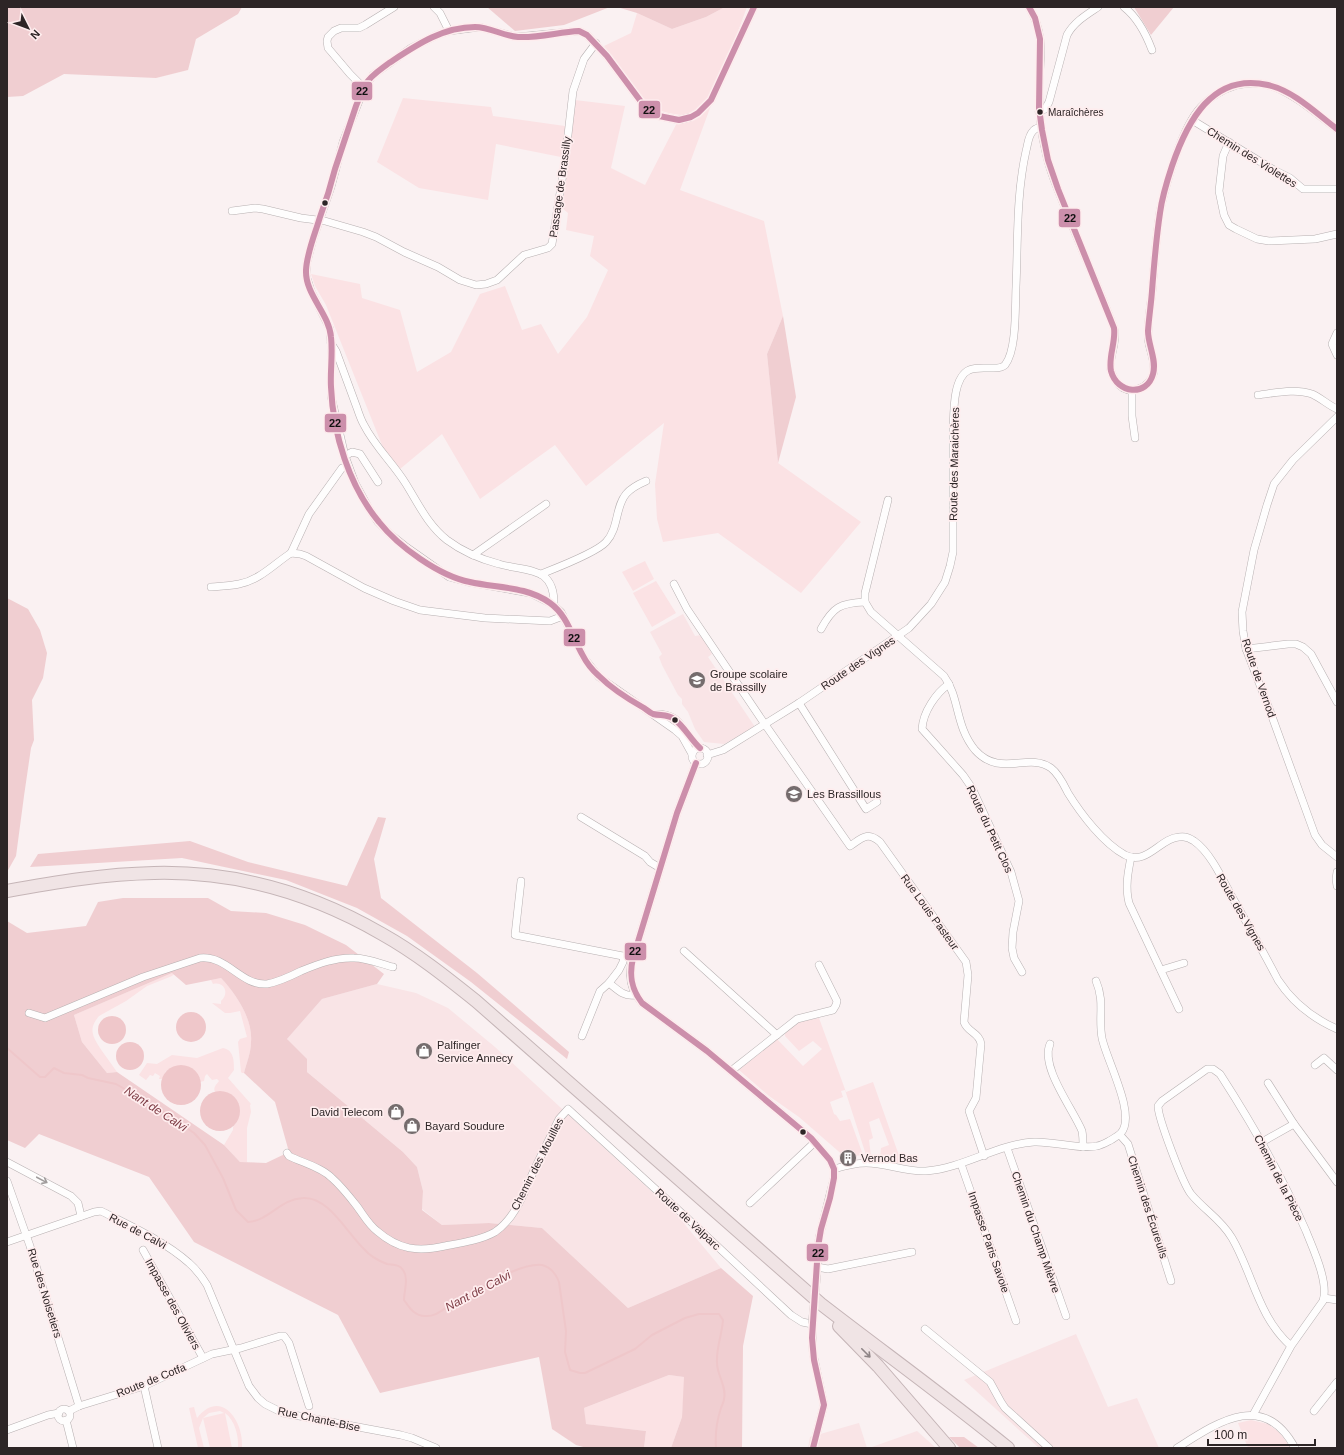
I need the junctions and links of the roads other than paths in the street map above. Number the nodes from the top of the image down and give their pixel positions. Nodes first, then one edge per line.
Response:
1 (394, 7) edge
2 (434, 7) edge
3 (754, 7) edge
4 (1029, 7) edge
5 (1098, 7) edge
6 (1124, 7) edge
7 (449, 31) junction
8 (596, 43) junction
9 (1152, 50) dead end
10 (364, 88) junction
11 (1039, 112) junction
12 (1192, 120) junction
13 (1041, 127) junction
14 (1337, 129) edge
15 (1229, 142) junction
16 (1337, 189) edge
17 (232, 211) dead end
18 (318, 220) junction
19 (1337, 234) edge
20 (1337, 333) edge
21 (331, 343) junction
22 (1337, 355) edge
23 (1132, 390) junction
24 (1258, 395) dead end
25 (1337, 409) edge
26 (1337, 417) edge
27 (1135, 438) dead end
28 (345, 456) junction
29 (348, 466) junction
30 (646, 481) dead end
31 (378, 482) dead end
32 (888, 500) dead end
33 (546, 504) dead end
34 (291, 553) junction
35 (472, 556) junction
36 (540, 574) junction
37 (674, 584) dead end
38 (211, 587) dead end
39 (865, 602) junction
40 (554, 606) junction
41 (563, 616) junction
42 (821, 629) dead end
43 (898, 635) junction
44 (1246, 649) junction
45 (949, 684) junction
46 (1337, 702) edge
47 (799, 703) junction
48 (653, 714) junction
49 (765, 725) junction
50 (700, 748) junction
51 (692, 754) junction
52 (707, 755) junction
53 (696, 762) junction
54 (877, 802) dead end
55 (581, 817) dead end
56 (1131, 857) junction
57 (1337, 857) edge
58 (660, 868) junction
59 (1337, 872) edge
60 (521, 881) dead end
61 (1337, 886) edge
62 (7, 891) edge
63 (684, 952) dead end
64 (624, 956) junction
65 (633, 958) junction
66 (1184, 963) dead end
67 (819, 965) dead end
68 (393, 968) dead end
69 (1162, 970) junction
70 (1022, 972) dead end
71 (1096, 981) dead end
72 (609, 983) junction
73 (635, 994) junction
74 (1179, 1009) dead end
75 (29, 1013) dead end
76 (1337, 1029) edge
77 (777, 1035) junction
78 (582, 1036) dead end
79 (1050, 1044) dead end
80 (1315, 1065) dead end
81 (1337, 1070) edge
82 (731, 1071) junction
83 (1268, 1083) dead end
84 (568, 1108) joint
85 (1294, 1124) junction
86 (1120, 1135) junction
87 (815, 1142) junction
88 (1262, 1142) junction
89 (1083, 1147) junction
90 (1007, 1148) junction
91 (287, 1153) dead end
92 (984, 1156) junction
93 (7, 1162) edge
94 (961, 1164) junction
95 (834, 1169) junction
96 (7, 1181) edge
97 (1337, 1182) edge
98 (750, 1203) dead end
99 (81, 1216) junction
100 (27, 1235) junction
101 (7, 1242) edge
102 (143, 1250) dead end
103 (912, 1252) dead end
104 (817, 1271) junction
105 (1171, 1281) dead end
106 (800, 1285) junction
107 (1324, 1298) junction
108 (1337, 1300) edge
109 (1066, 1316) dead end
110 (1016, 1321) dead end
111 (812, 1324) junction
112 (925, 1329) dead end
113 (1291, 1346) junction
114 (233, 1349) junction
115 (203, 1358) junction
116 (1337, 1382) edge
117 (144, 1386) junction
118 (944, 1397) junction
119 (79, 1406) junction
120 (309, 1406) dead end
121 (1314, 1411) dead end
122 (69, 1412) junction
123 (59, 1413) junction
124 (1253, 1415) junction
125 (66, 1420) junction
126 (7, 1430) edge
127 (73, 1448) edge
128 (158, 1448) edge
129 (436, 1448) edge
130 (814, 1448) edge
131 (949, 1448) edge
132 (1000, 1448) edge
133 (1008, 1448) edge
134 (1049, 1448) edge
135 (1177, 1448) edge
136 (1296, 1448) edge

1 - 10 street
2 - 7 street
3 - 8 street
4 - 11 street
5 - 11 street
6 - 9 street
7 - 8 street
7 - 10 street
8 - 18 street, Passage de Brassilly
10 - 18 street
11 - 13 street
12 - 14 street
12 - 15 street, Chemin des Violettes
12 - 23 street
13 - 23 street
13 - 43 street, Route des Maraichères
15 - 16 street, Chemin des Violettes
15 - 19 street
17 - 18 street
18 - 21 street
20 - 22 street
21 - 28 street
21 - 35 street
23 - 27 street
24 - 25 street
26 - 44 street, Route de Vernod
28 - 29 street
28 - 31 street
29 - 34 street
29 - 40 street
30 - 36 street
32 - 39 street
33 - 35 street
34 - 38 street
34 - 41 street
35 - 36 street
36 - 40 street
37 - 49 street
39 - 42 street
39 - 43 street
40 - 41 street
41 - 48 street
43 - 45 street, Route des Vignes
43 - 47 street, Route des Vignes
44 - 46 street
44 - 57 street, Route de Vernod
45 - 56 street, Route des Vignes
45 - 70 street, Route du Petit Clos
47 - 49 street, Route des Vignes
47 - 54 street
48 - 50 street
48 - 51 street
49 - 52 street, Route des Vignes
49 - 92 street, Rue Louis Pasteur
50 - 51 street
50 - 52 street
51 - 53 street
52 - 53 street
53 - 58 street
55 - 58 street
56 - 69 street
56 - 76 street, Route des Vignes
58 - 65 street
59 - 61 street
60 - 64 street
62 - 106 highway
63 - 77 street
64 - 65 street
64 - 72 street
65 - 73 street
66 - 69 street
67 - 77 street
68 - 75 street
69 - 74 street
71 - 86 street
72 - 73 street
72 - 78 street
73 - 82 street
77 - 82 street
79 - 89 street
80 - 81 street
82 - 87 street
83 - 85 street
84 - 91 street, Chemin des Mouilles
84 - 111 street, Route de Valparc
85 - 88 street
85 - 97 street
86 - 89 street
86 - 105 street, Chemin des Écureuils
87 - 95 street
87 - 98 street
88 - 107 street, Chemin de la Pièce
88 - 113 street, Chemin de la Pièce
89 - 90 street
90 - 92 street
90 - 109 street, Chemin du Champ Mièvre
92 - 94 street
93 -> 99 street
94 - 95 street
94 - 110 street, Impasse Paris Savoie
95 - 104 street
96 - 100 street, Rue des Noisetiers
99 - 100 street, Rue de Calvi
99 - 114 street, Rue de Calvi
100 - 101 street, Rue de Calvi
100 - 119 street, Rue des Noisetiers
102 - 115 street, Impasse des Oliviers
103 - 104 street
104 - 111 street, bridge
106 - 118 highway
106 -> 131 highway
107 - 108 street
107 - 113 street
111 - 130 street
112 - 134 street
113 - 124 street
114 - 115 street, Route de Cotfa
114 - 120 street, Route de Cotfa
114 - 129 street, Rue Chante-Bise
115 - 117 street, Route de Cotfa
116 - 121 street
117 - 119 street, Route de Cotfa
117 - 128 street
118 - 132 highway
118 - 133 highway
119 - 122 street, Route de Cotfa
122 - 123 street
122 - 125 street
123 - 125 street
123 - 126 street
124 - 135 street
124 - 136 street
125 - 127 street

